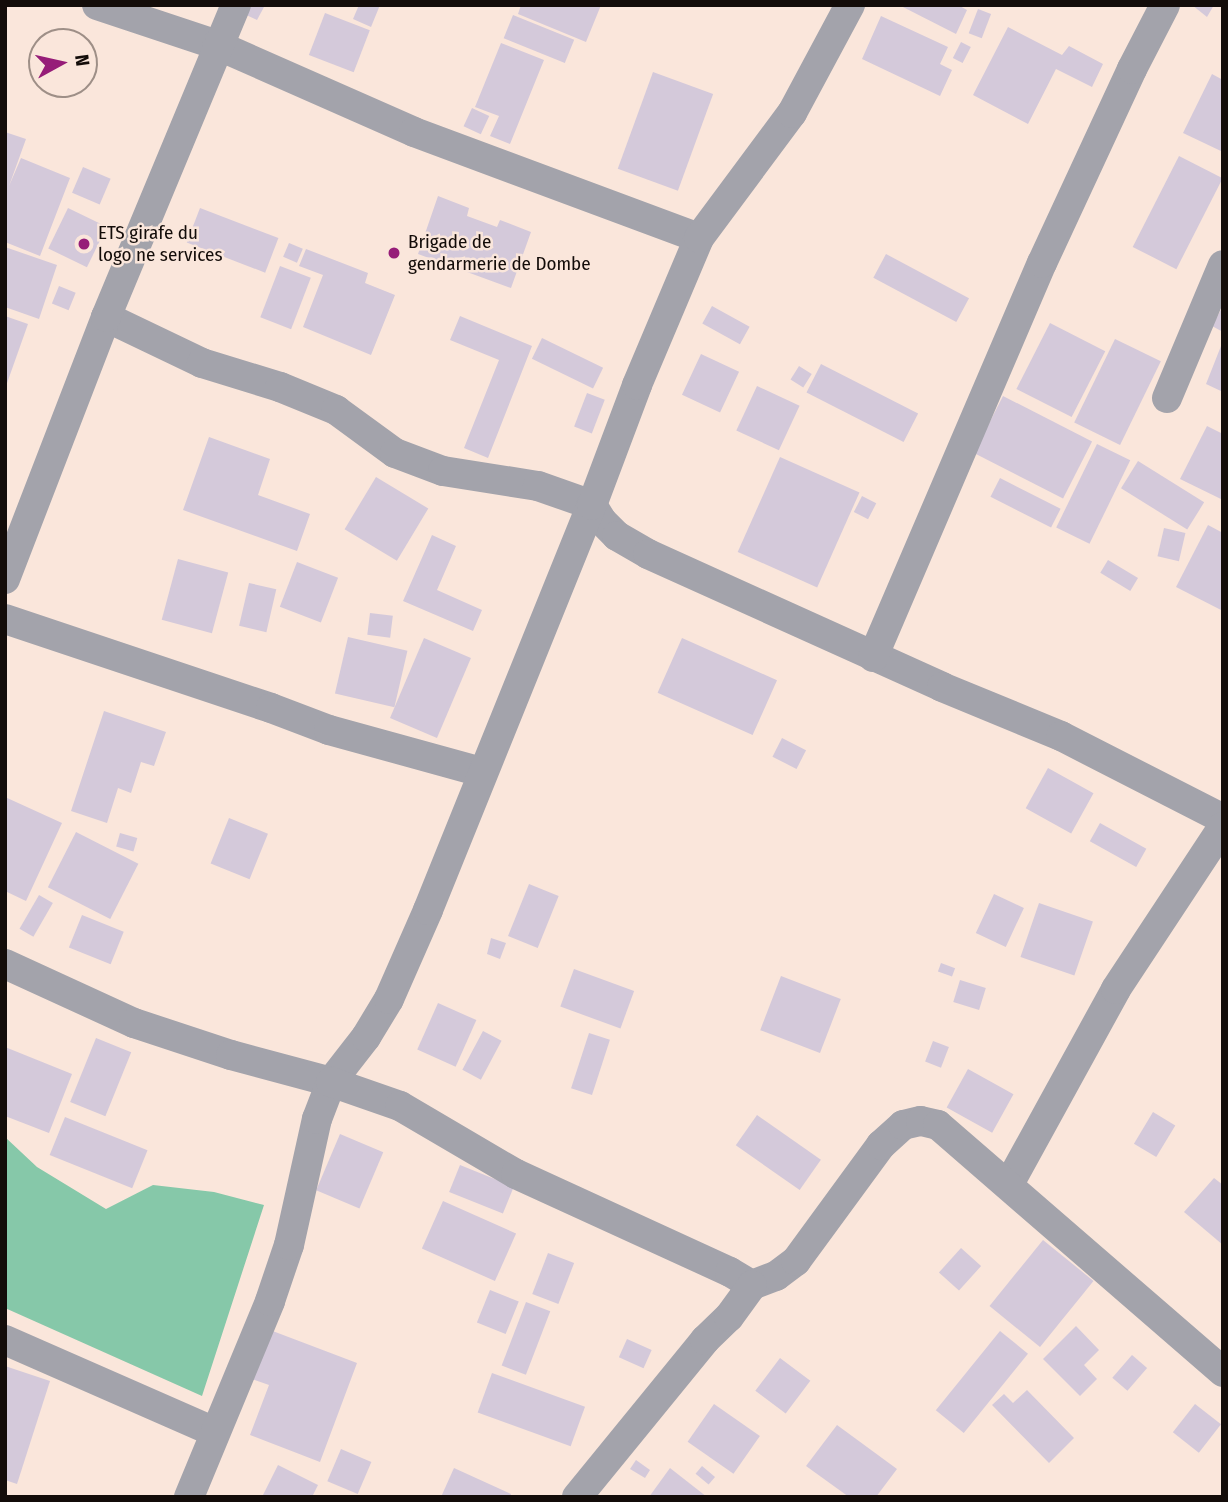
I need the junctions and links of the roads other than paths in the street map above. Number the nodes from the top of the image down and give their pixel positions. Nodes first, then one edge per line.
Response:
1 (97, 5) edge
2 (236, 5) edge
3 (850, 5) edge
4 (1165, 5) edge
5 (217, 45) junction
6 (699, 238) junction
7 (1223, 265) edge
8 (106, 317) junction
9 (1167, 398) dead end
10 (592, 505) junction
11 (5, 579) edge
12 (5, 619) edge
13 (873, 657) junction
14 (482, 772) junction
15 (1223, 819) edge
16 (1223, 827) edge
17 (5, 964) edge
18 (331, 1082) junction
19 (1009, 1184) junction
20 (752, 1285) junction
21 (5, 1340) edge
22 (1223, 1372) edge
23 (215, 1432) junction
24 (189, 1497) edge
25 (578, 1497) edge

1 - 5 street
2 - 5 street
3 - 6 street
4 - 13 street
5 - 6 street
5 - 8 street
6 - 10 street
7 - 9 street
8 - 10 street
8 - 11 street
10 - 13 street
10 - 14 street
12 - 14 street
13 - 15 street
14 - 18 street
16 - 19 street
17 - 18 street
18 - 20 street
18 - 23 street
19 - 20 street
19 - 22 street
20 - 25 street
21 - 23 street
23 - 24 street

